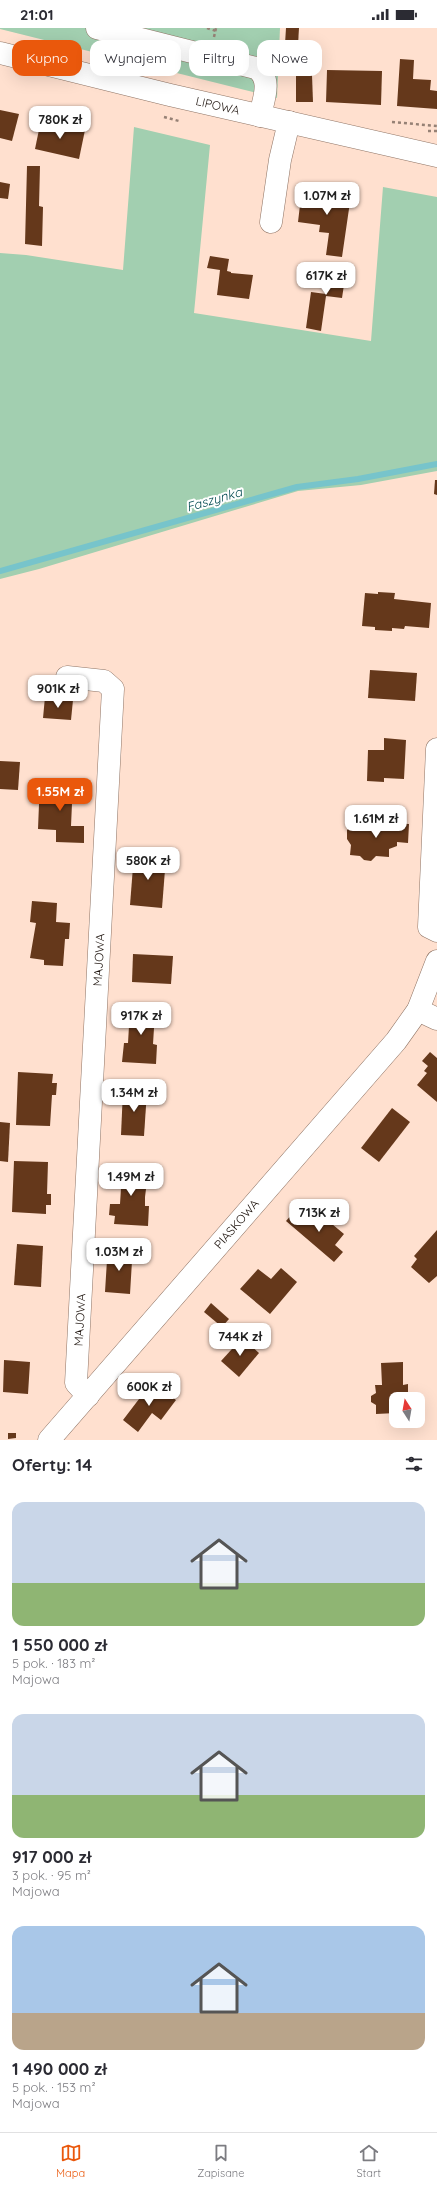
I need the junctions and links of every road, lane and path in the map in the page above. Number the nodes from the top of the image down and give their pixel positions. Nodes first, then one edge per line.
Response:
1 (97, 28) edge
2 (206, 28) edge
3 (216, 30) dead end
4 (0, 53) edge
5 (260, 116) junction
6 (289, 122) junction
7 (389, 122) dead end
8 (437, 126) edge
9 (437, 156) edge
10 (271, 222) dead end
11 (67, 677) dead end
12 (437, 748) edge
13 (437, 931) edge
14 (437, 961) edge
15 (418, 1010) junction
16 (437, 1020) edge
17 (88, 1396) junction
18 (49, 1440) edge

1 - 5 street
2 - 3 path
4 - 5 street, LIPOWA
5 - 6 street, LIPOWA
6 - 9 street, LIPOWA
6 - 10 street
7 - 8 path
11 - 17 street, MAJOWA
12 - 13 street
14 - 15 street, PIASKOWA
15 - 16 street
15 - 17 street, PIASKOWA
17 - 18 street, PIASKOWA

